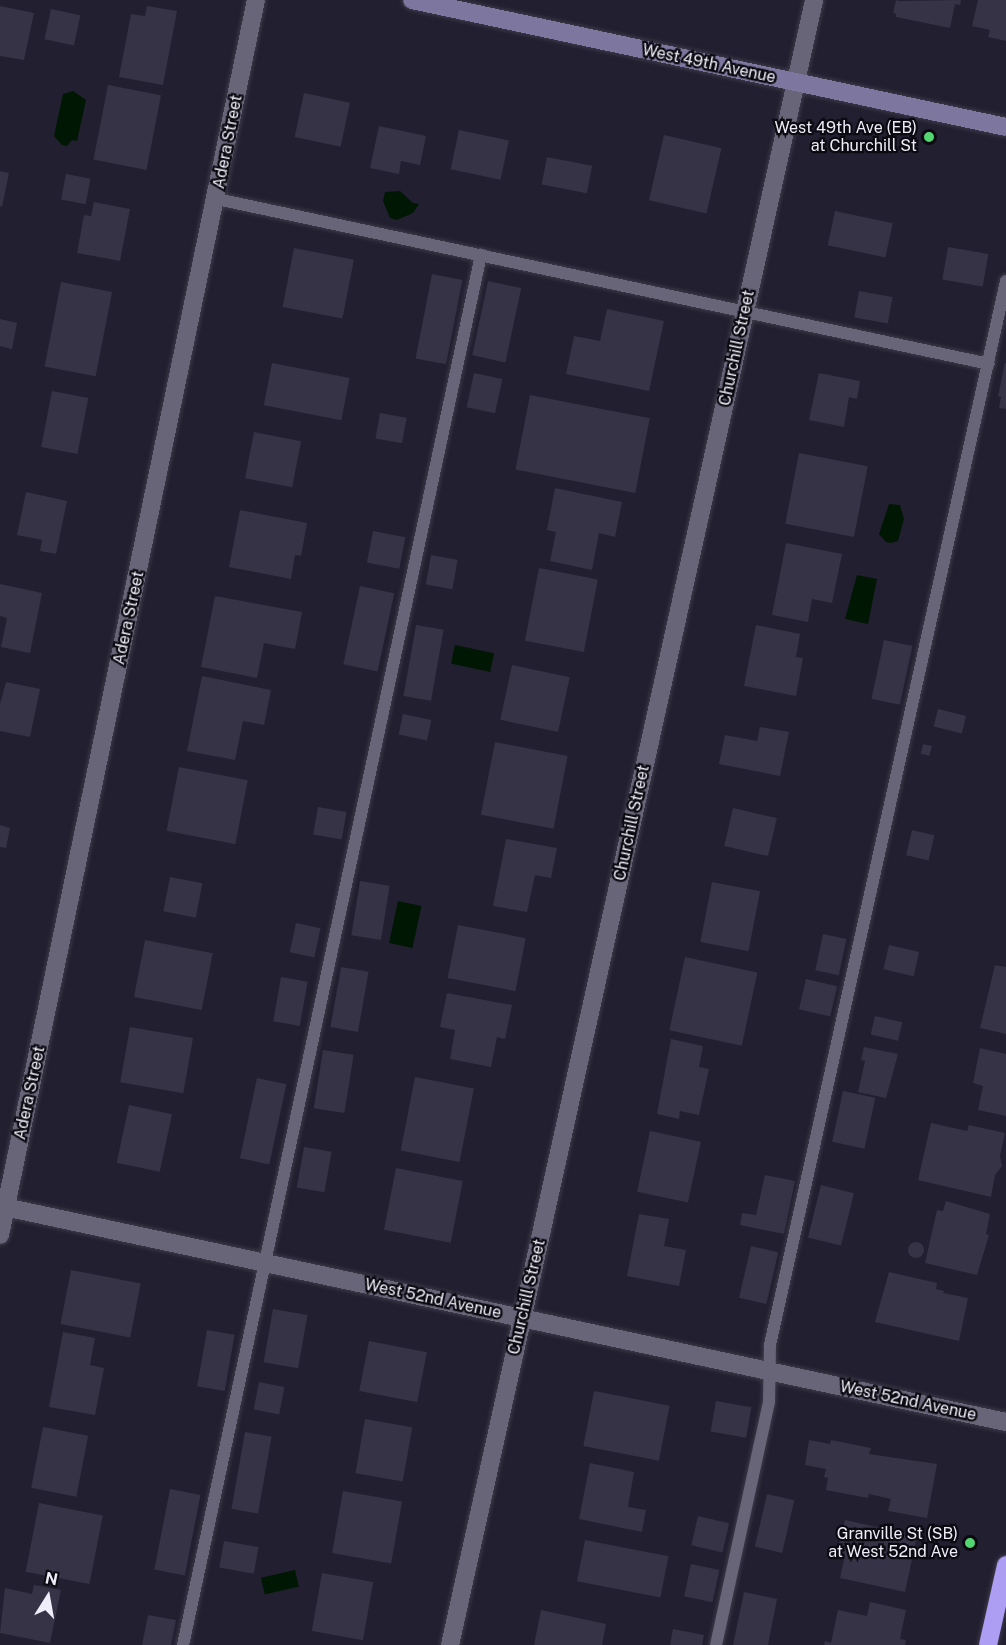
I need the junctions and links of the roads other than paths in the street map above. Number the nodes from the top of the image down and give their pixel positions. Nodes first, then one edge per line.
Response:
1 (256, 0) edge
2 (412, 0) edge
3 (814, 0) edge
4 (796, 82) junction
5 (1006, 127) edge
6 (216, 199) junction
7 (481, 255) junction
8 (1006, 281) edge
9 (745, 312) junction
10 (989, 364) junction
11 (3, 1207) edge
12 (0, 1235) edge
13 (266, 1263) junction
14 (523, 1318) junction
15 (769, 1372) junction
16 (1006, 1422) edge
17 (1006, 1565) edge
18 (183, 1645) edge
19 (450, 1645) edge
20 (716, 1645) edge
21 (988, 1645) edge

1 - 6 street, Adera Street
2 - 4 street, West 49th Avenue
3 - 4 street, Churchill Street
4 - 5 street, West 49th Avenue
4 - 9 street, Churchill Street
6 - 7 lane
6 - 11 street, Adera Street
7 - 9 lane
7 - 13 lane
8 - 10 lane
9 - 10 lane
9 - 14 street, Churchill Street
10 - 15 lane
11 - 12 street, Adera Street
11 - 13 street, West 52nd Avenue
13 - 14 street, West 52nd Avenue
13 - 18 lane
14 - 15 street, West 52nd Avenue
14 - 19 street, Churchill Street
15 - 16 street, West 52nd Avenue
15 - 20 lane
17 - 21 highway

